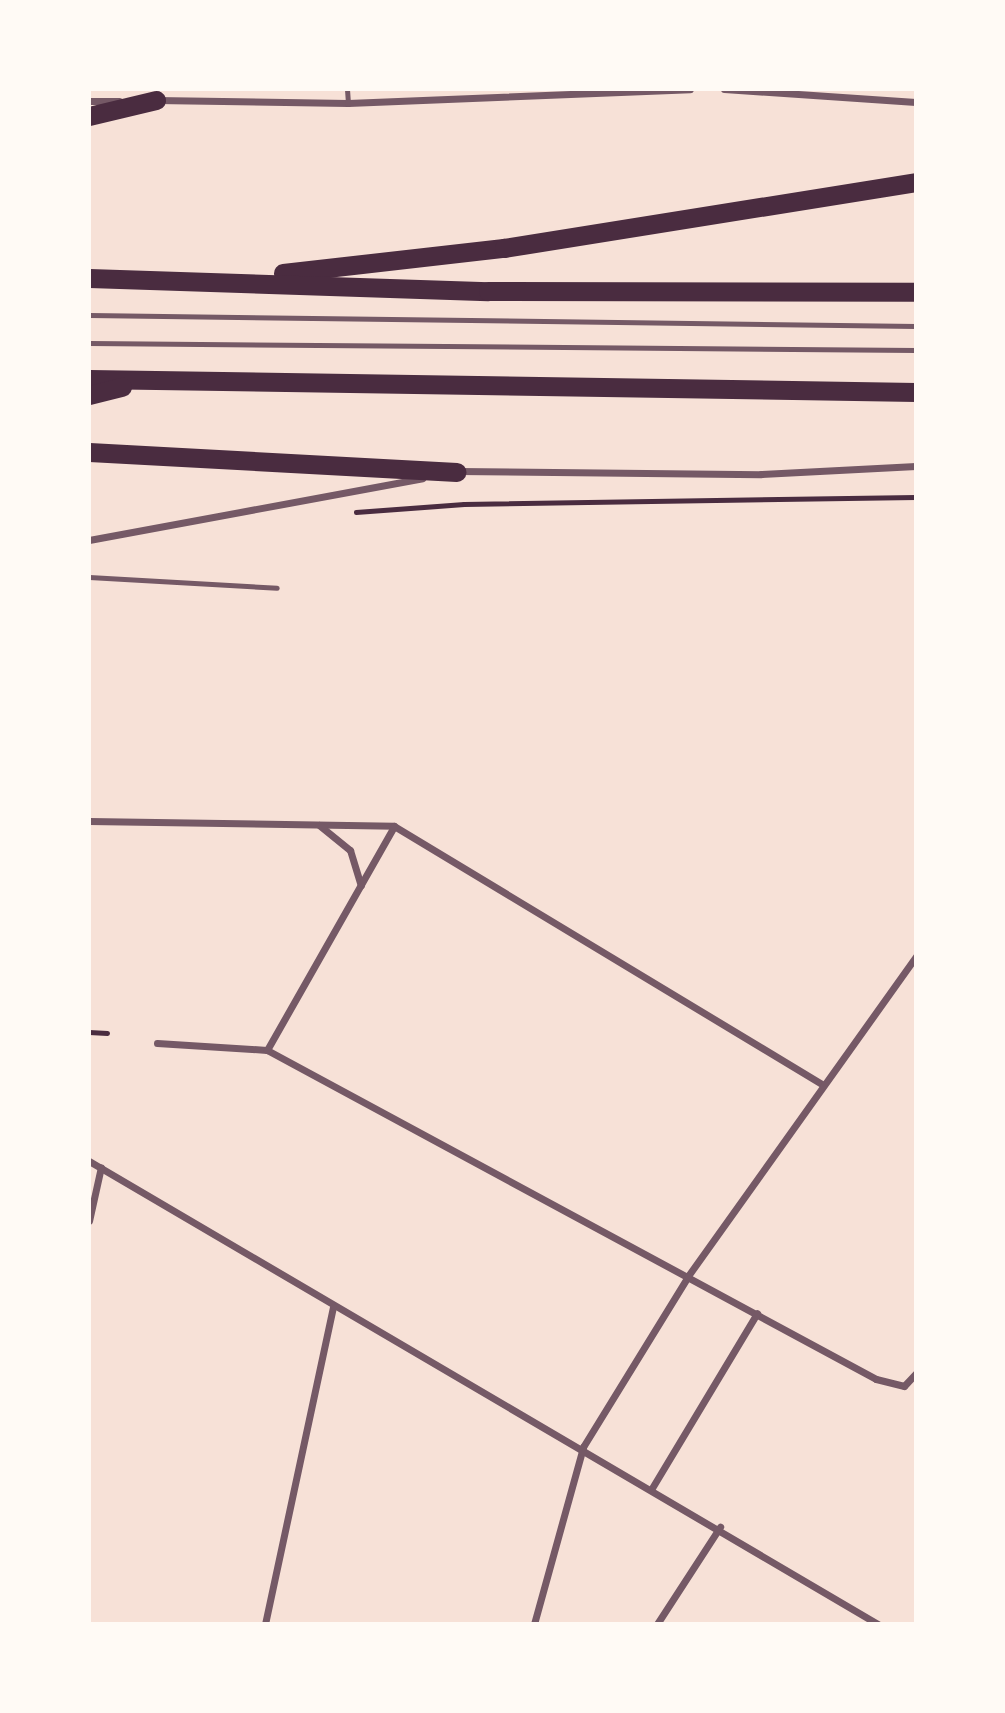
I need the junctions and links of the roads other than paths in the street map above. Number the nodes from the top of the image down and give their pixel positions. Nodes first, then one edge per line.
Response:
1 (346, 89) edge
2 (690, 89) edge
3 (724, 89) edge
4 (156, 100) junction
5 (89, 101) edge
6 (916, 102) edge
7 (348, 103) junction
8 (89, 116) edge
9 (916, 182) edge
10 (89, 278) edge
11 (224, 280) junction
12 (916, 292) edge
13 (89, 315) edge
14 (916, 326) edge
15 (89, 343) edge
16 (916, 350) edge
17 (89, 379) edge
18 (154, 380) junction
19 (916, 392) edge
20 (89, 395) edge
21 (89, 439) edge
22 (89, 452) edge
23 (156, 452) junction
24 (916, 466) edge
25 (456, 471) junction
26 (89, 540) edge
27 (89, 577) edge
28 (277, 588) dead end
29 (89, 821) edge
30 (319, 825) junction
31 (394, 826) junction
32 (360, 885) junction
33 (916, 956) edge
34 (157, 1043) dead end
35 (267, 1050) junction
36 (822, 1084) junction
37 (89, 1161) edge
38 (101, 1167) junction
39 (89, 1221) edge
40 (688, 1276) junction
41 (333, 1307) junction
42 (757, 1313) junction
43 (916, 1373) edge
44 (583, 1447) junction
45 (652, 1488) junction
46 (720, 1527) junction
47 (265, 1624) edge
48 (534, 1624) edge
49 (657, 1624) edge
50 (878, 1624) edge

1 - 7 lane
2 - 7 street
3 - 6 street
4 - 5 street
4 - 7 street
4 - 8 highway
9 - 11 highway
10 - 11 highway
11 - 12 highway
13 - 14 lane
15 - 16 lane
17 - 18 highway
18 - 19 highway
18 - 20 highway
21 - 23 highway
22 - 23 highway
23 - 25 highway
24 - 25 street
25 - 26 street
27 - 28 lane
29 - 30 street
30 - 31 street
30 - 32 street
31 - 32 street
31 - 36 street
32 - 35 street
33 - 36 street
34 - 35 street
35 - 40 street
36 - 40 street
37 - 38 street
38 - 39 street
38 - 41 street
40 - 42 street
40 - 44 street
41 - 44 street
41 - 47 street
42 - 43 street
42 - 45 street
44 - 45 street
44 - 48 street
45 - 46 street
46 - 49 street
46 - 50 street

